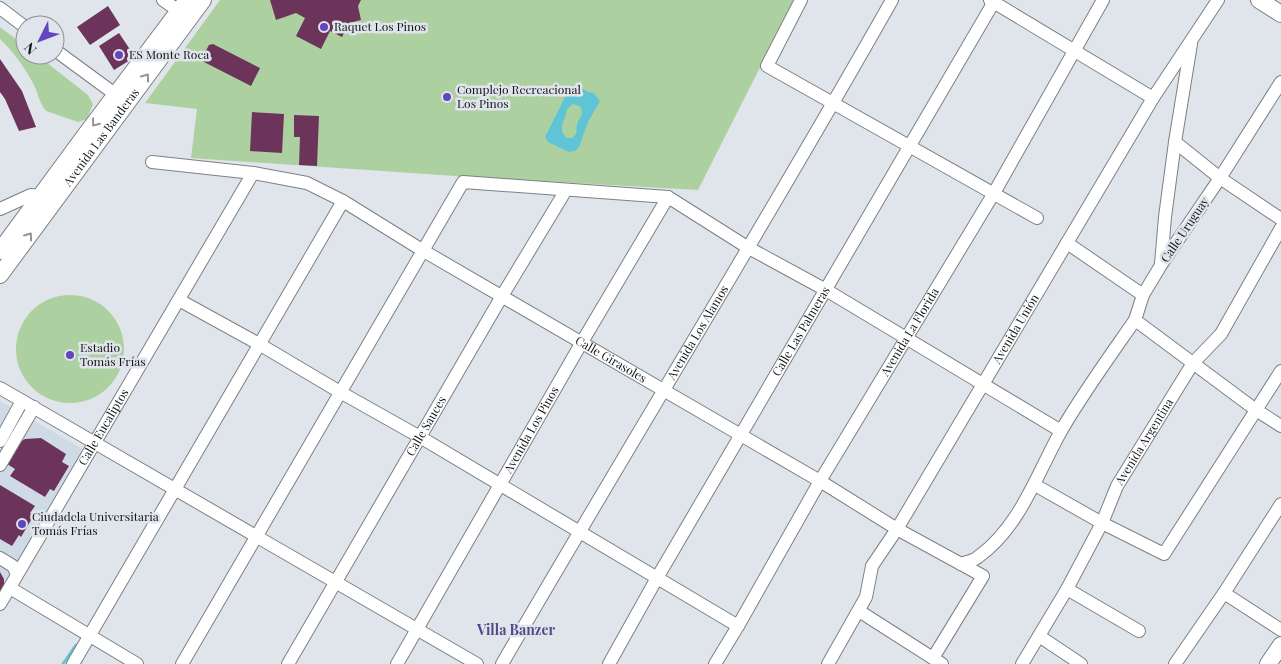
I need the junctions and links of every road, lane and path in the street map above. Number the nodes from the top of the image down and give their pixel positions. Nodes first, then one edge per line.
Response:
1 (163, 0) edge
2 (203, 0) edge
3 (801, 0) edge
4 (892, 0) edge
5 (1103, 0) edge
6 (1218, 0) edge
7 (1259, 0) edge
8 (993, 1) edge
9 (183, 5) edge
10 (0, 8) edge
11 (1281, 14) edge
12 (15, 19) edge
13 (1192, 40) junction
14 (1074, 50) junction
15 (65, 57) edge
16 (1281, 82) edge
17 (1153, 98) junction
18 (121, 99) junction
19 (833, 103) junction
20 (1175, 142) junction
21 (910, 146) junction
22 (152, 162) dead end
23 (253, 172) junction
24 (1220, 178) junction
25 (566, 190) junction
26 (994, 193) junction
27 (40, 196) junction
28 (668, 197) junction
29 (343, 201) junction
30 (0, 208) edge
31 (1037, 218) dead end
32 (1281, 219) edge
33 (1281, 228) edge
34 (1067, 244) junction
35 (747, 247) junction
36 (422, 250) junction
37 (0, 251) edge
38 (1161, 265) junction
39 (0, 275) edge
40 (826, 290) junction
41 (1143, 295) junction
42 (502, 296) junction
43 (179, 300) junction
44 (1134, 320) junction
45 (906, 337) junction
46 (582, 342) junction
47 (259, 344) junction
48 (1193, 363) junction
49 (1281, 371) edge
50 (983, 385) junction
51 (0, 388) edge
52 (663, 390) junction
53 (340, 392) junction
54 (22, 401) junction
55 (34, 408) junction
56 (1256, 410) junction
57 (1281, 426) edge
58 (1061, 431) junction
59 (741, 435) junction
60 (420, 438) junction
61 (0, 441) edge
62 (93, 442) junction
63 (0, 465) edge
64 (820, 481) junction
65 (1035, 484) junction
66 (501, 485) junction
67 (175, 489) junction
68 (1281, 504) edge
69 (1102, 523) junction
70 (897, 529) junction
71 (579, 532) junction
72 (255, 536) junction
73 (0, 558) edge
74 (960, 564) junction
75 (17, 574) junction
76 (658, 578) junction
77 (335, 582) junction
78 (10, 588) junction
79 (1067, 589) junction
80 (1224, 593) junction
81 (0, 604) edge
82 (859, 611) junction
83 (738, 626) junction
84 (418, 630) junction
85 (1281, 630) edge
86 (1139, 631) dead end
87 (90, 636) junction
88 (1039, 636) junction
89 (1281, 645) edge
90 (938, 661) edge
91 (73, 664) edge
92 (137, 664) edge
93 (182, 664) edge
94 (288, 664) edge
95 (397, 664) edge
96 (477, 664) edge
97 (502, 664) edge
98 (610, 664) edge
99 (715, 664) edge
100 (828, 664) edge
101 (1022, 664) edge
102 (1081, 664) edge
103 (1175, 664) edge
104 (1268, 664) edge

1 - 9 street
18 -> 2 main road, Avenida Las Banderas
3 - 19 street
4 - 19 street, Avenida Los Alamos
5 - 14 street, Avenida La Florida
6 - 13 street, Avenida Unión
7 - 11 main road
8 - 14 street
8 - 21 street, Calle Las Palmeras
9 - 18 main road, Avenida Las Banderas
10 - 12 street
13 - 17 street, Avenida Unión
13 - 20 street
14 - 17 street
14 - 26 street, Avenida La Florida
15 - 18 street
16 - 24 street, Calle Uruguay
17 - 34 street, Avenida Unión
18 -> 27 main road, Avenida Las Banderas
39 -> 18 main road, Avenida Las Banderas
19 - 21 street
19 - 35 street, Avenida Los Alamos
20 - 24 street
20 - 38 street
21 - 26 street
21 - 40 street, Calle Las Palmeras
22 - 23 street, Calle Girasoles
23 - 29 street, Calle Girasoles
23 - 43 street, Calle Eucaliptos
24 - 32 street
24 - 38 street, Calle Uruguay
25 - 28 street
25 - 36 street
25 - 42 street, Calle Sauces
26 - 31 street
26 - 45 street, Avenida La Florida
27 - 30 street
27 - 37 main road, Avenida Las Banderas
28 - 35 street
28 - 46 street, Avenida Los Pinos
29 - 36 street, Calle Girasoles
29 - 47 street
33 - 48 street, Avenida Argentina
34 - 41 street
34 - 50 street, Avenida Unión
35 - 40 street
35 - 52 street, Avenida Los Alamos
36 - 42 street, Calle Girasoles
36 - 53 street
38 - 41 street, Calle Uruguay
40 - 45 street
40 - 59 street, Calle Las Palmeras
41 - 44 street, Calle Uruguay
42 - 46 street, Calle Girasoles
42 - 60 street, Calle Sauces
43 - 47 street
43 - 62 street, Calle Eucaliptos
44 - 48 street
44 - 58 street, Calle Uruguay
45 - 50 street
45 - 64 street, Avenida La Florida
46 - 52 street, Calle Girasoles
46 - 66 street, Avenida Los Pinos
47 - 53 street
47 - 67 street
48 - 56 street
48 - 69 street, Avenida Argentina
49 - 56 street
50 - 58 street
50 - 70 street, Avenida Unión
51 - 54 street
52 - 59 street, Calle Girasoles
52 - 71 street, Avenida Los Alamos
53 - 60 street
53 - 72 street
54 - 55 street
54 - 61 street
55 - 62 street
55 - 63 street
56 - 57 street
56 - 69 street
58 - 65 street, Calle Uruguay
59 - 64 street, Calle Girasoles
59 - 76 street, Calle Las Palmeras
60 - 66 street
60 - 77 street, Calle Sauces
62 - 67 street
62 - 75 street, Calle Eucaliptos
64 - 70 street, Calle Girasoles
64 - 83 street, Avenida La Florida
65 - 69 street
65 - 74 street, Calle Uruguay
66 - 71 street
66 - 84 street, Avenida Los Pinos
67 - 72 street
67 - 87 street
68 - 80 street
69 - 79 street, Avenida Argentina
70 - 74 street, Calle Girasoles
70 - 82 street, Avenida Unión
71 - 76 street
71 - 97 street, Avenida Los Alamos
72 - 77 street
72 - 93 street
73 - 75 street
74 - 90 street, Calle Girasoles
75 - 78 street, Calle Eucaliptos
76 - 83 street
76 - 98 street, Calle Las Palmeras
77 - 84 street
77 - 94 street, Calle Sauces
78 - 81 street, Calle Eucaliptos
78 - 87 street
79 - 86 street
79 - 88 street, Avenida Argentina
80 - 85 street
80 - 103 street
82 - 90 street
82 - 100 street, Avenida Unión
83 - 99 street, Avenida La Florida
84 - 95 street, Avenida Los Pinos
84 - 96 street
87 - 91 street
87 - 92 street
88 - 101 street, Avenida Argentina
88 - 102 street
89 - 104 main road

